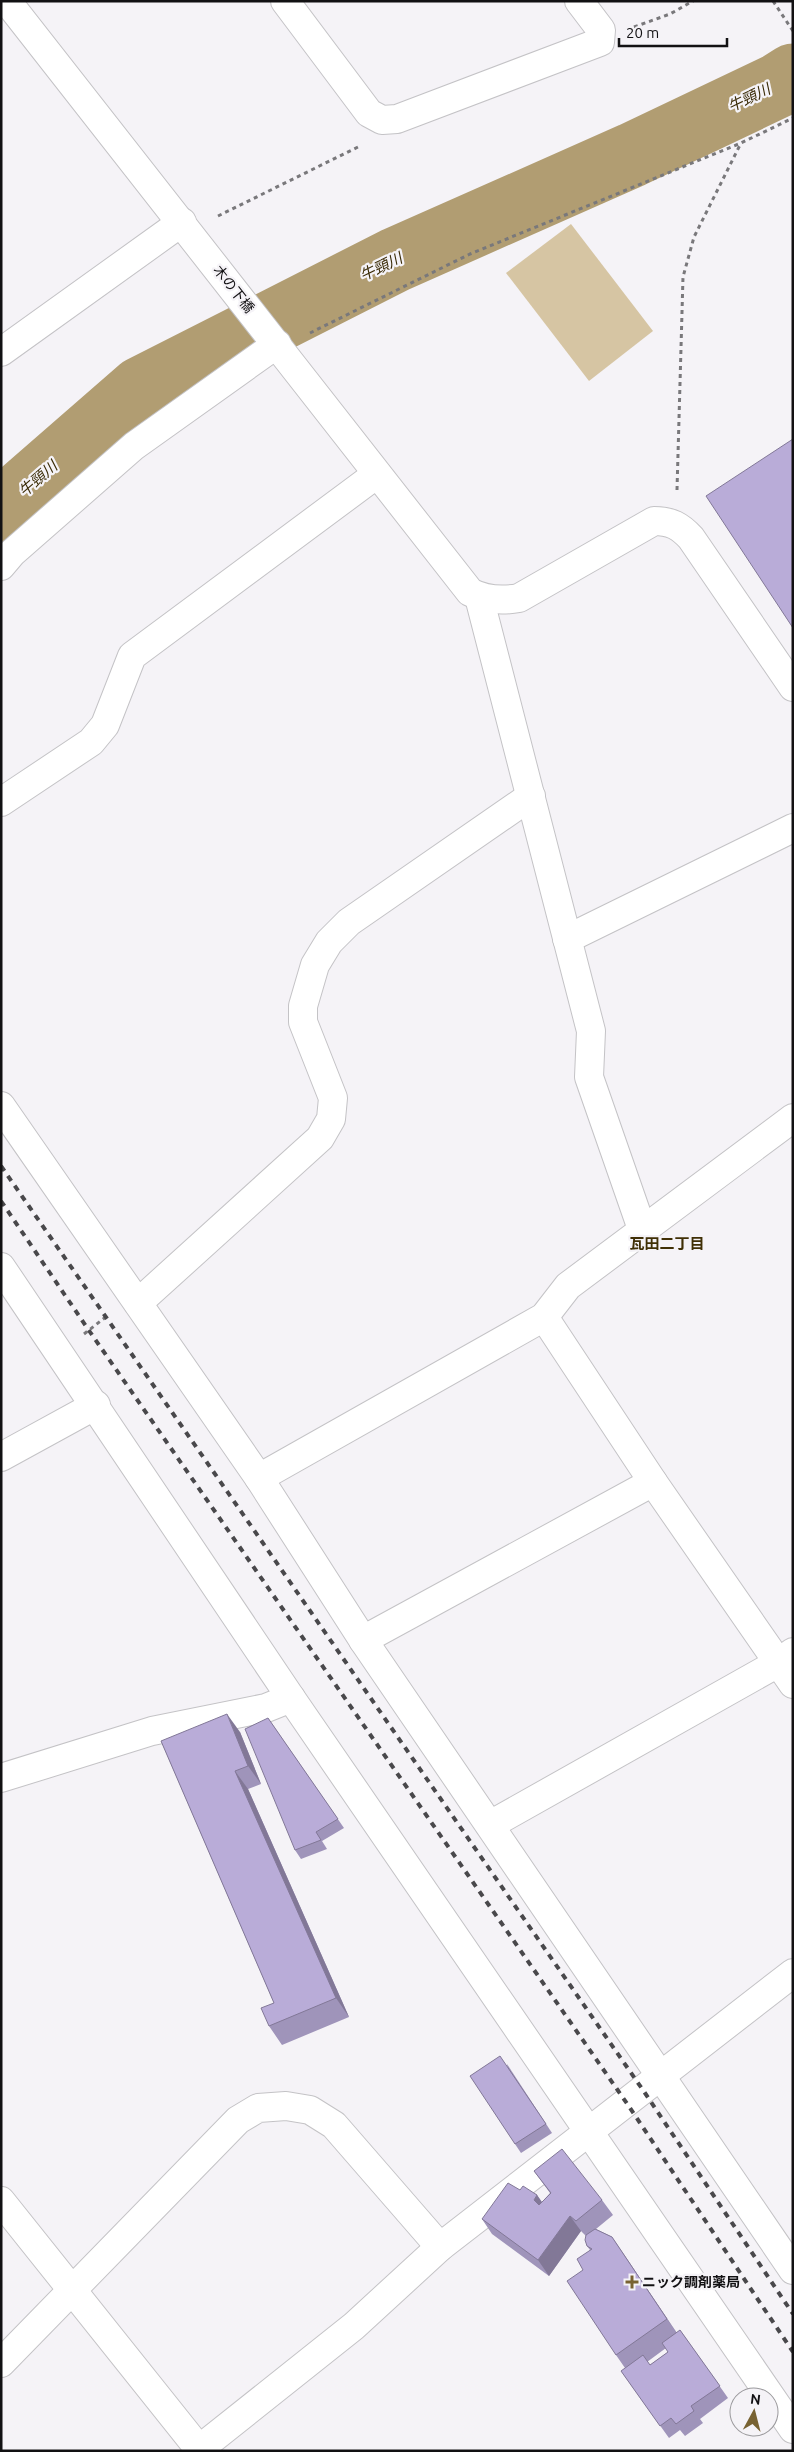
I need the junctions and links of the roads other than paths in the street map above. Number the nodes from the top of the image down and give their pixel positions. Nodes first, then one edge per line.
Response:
1 (7, 1) edge
2 (284, 1) edge
3 (579, 1) edge
4 (187, 229) junction
5 (277, 344) junction
6 (1, 352) edge
7 (377, 474) junction
8 (1, 566) edge
9 (479, 596) junction
10 (793, 687) edge
11 (531, 796) junction
12 (1, 802) edge
13 (793, 828) edge
14 (567, 939) junction
15 (1, 1106) edge
16 (793, 1118) edge
17 (643, 1232) junction
18 (1, 1267) edge
19 (135, 1299) junction
20 (544, 1317) junction
21 (96, 1405) junction
22 (1, 1457) edge
23 (259, 1478) junction
24 (653, 1482) junction
25 (362, 1640) junction
26 (788, 1666) edge
27 (291, 1698) junction
28 (1, 1778) edge
29 (490, 1825) junction
30 (793, 1973) edge
31 (660, 2076) junction
32 (591, 2131) junction
33 (1, 2201) edge
34 (440, 2247) junction
35 (793, 2270) edge
36 (73, 2292) junction
37 (1, 2364) edge
38 (793, 2428) edge
39 (198, 2450) edge

1 - 4 street, 木の下橋
2 - 3 street
4 - 5 street, 木の下橋
4 - 6 street
5 - 7 street, 木の下橋
5 - 8 street
7 - 9 street, 木の下橋
7 - 12 street
9 - 10 street
9 - 11 street
11 - 14 street
11 - 19 street
13 - 14 street
14 - 17 street
15 - 19 street
16 - 17 street
17 - 20 street
18 - 21 street
19 - 23 street
20 - 23 street
20 - 24 street
21 - 22 street
21 - 27 street
23 - 25 street
24 - 25 street
24 - 26 street
25 - 29 street
26 - 29 street
27 - 28 street
27 - 32 street
29 - 31 street
30 - 31 street
31 - 32 street
31 - 35 street
32 - 34 street
32 - 38 street
33 - 36 street
34 - 36 street
34 - 39 street
36 - 37 street
36 - 39 street

